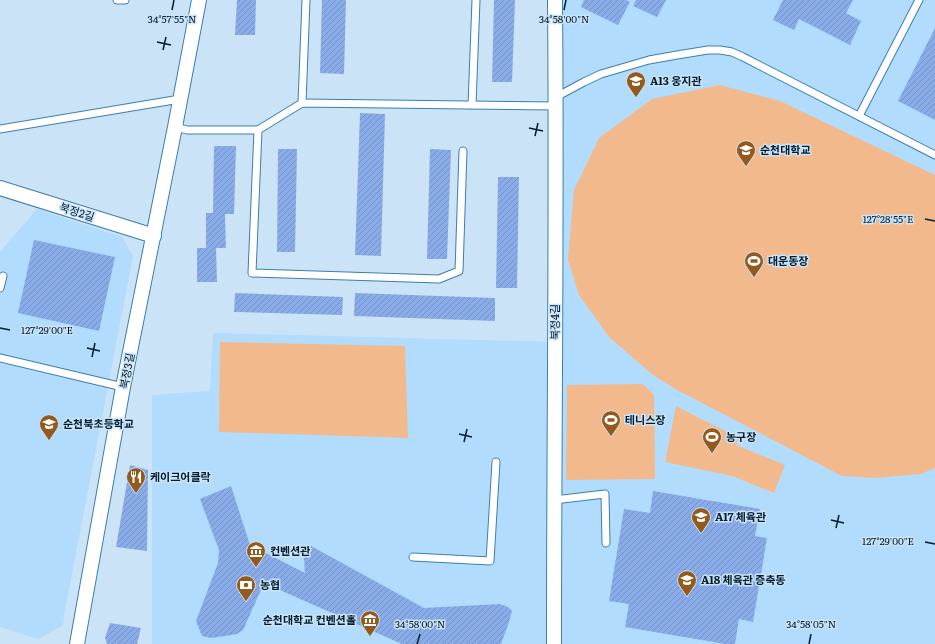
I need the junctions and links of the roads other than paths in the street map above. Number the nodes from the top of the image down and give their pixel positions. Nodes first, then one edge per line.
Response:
1 (117, 0) edge
2 (125, 0) edge
3 (198, 0) edge
4 (306, 0) edge
5 (476, 0) edge
6 (555, 0) edge
7 (920, 0) edge
8 (180, 99) junction
9 (556, 102) junction
10 (302, 103) junction
11 (472, 105) junction
12 (859, 116) junction
13 (175, 127) junction
14 (0, 129) edge
15 (258, 130) junction
16 (463, 151) dead end
17 (935, 155) edge
18 (0, 188) edge
19 (154, 236) junction
20 (2, 276) dead end
21 (0, 288) edge
22 (0, 358) edge
23 (123, 387) junction
24 (496, 462) dead end
25 (554, 500) junction
26 (606, 543) dead end
27 (413, 557) dead end
28 (77, 644) edge
29 (554, 644) edge

1 - 2 lane
3 - 8 street, 북정3길
4 - 10 lane
5 - 11 lane
6 - 9 street, 북정4길
7 - 12 lane
8 - 13 street, 북정3길
8 - 14 lane
9 - 11 lane
9 - 12 lane
9 - 25 street, 북정4길
10 - 11 lane
10 - 15 lane
12 - 17 lane
13 - 15 lane
13 - 19 street, 북정3길
15 - 16 lane
18 - 19 street, 북정2길
19 - 23 street, 북정3길
20 - 21 lane
22 - 23 lane
23 - 28 street, 북정3길
24 - 27 lane
25 - 26 lane
25 - 29 street, 북정4길

